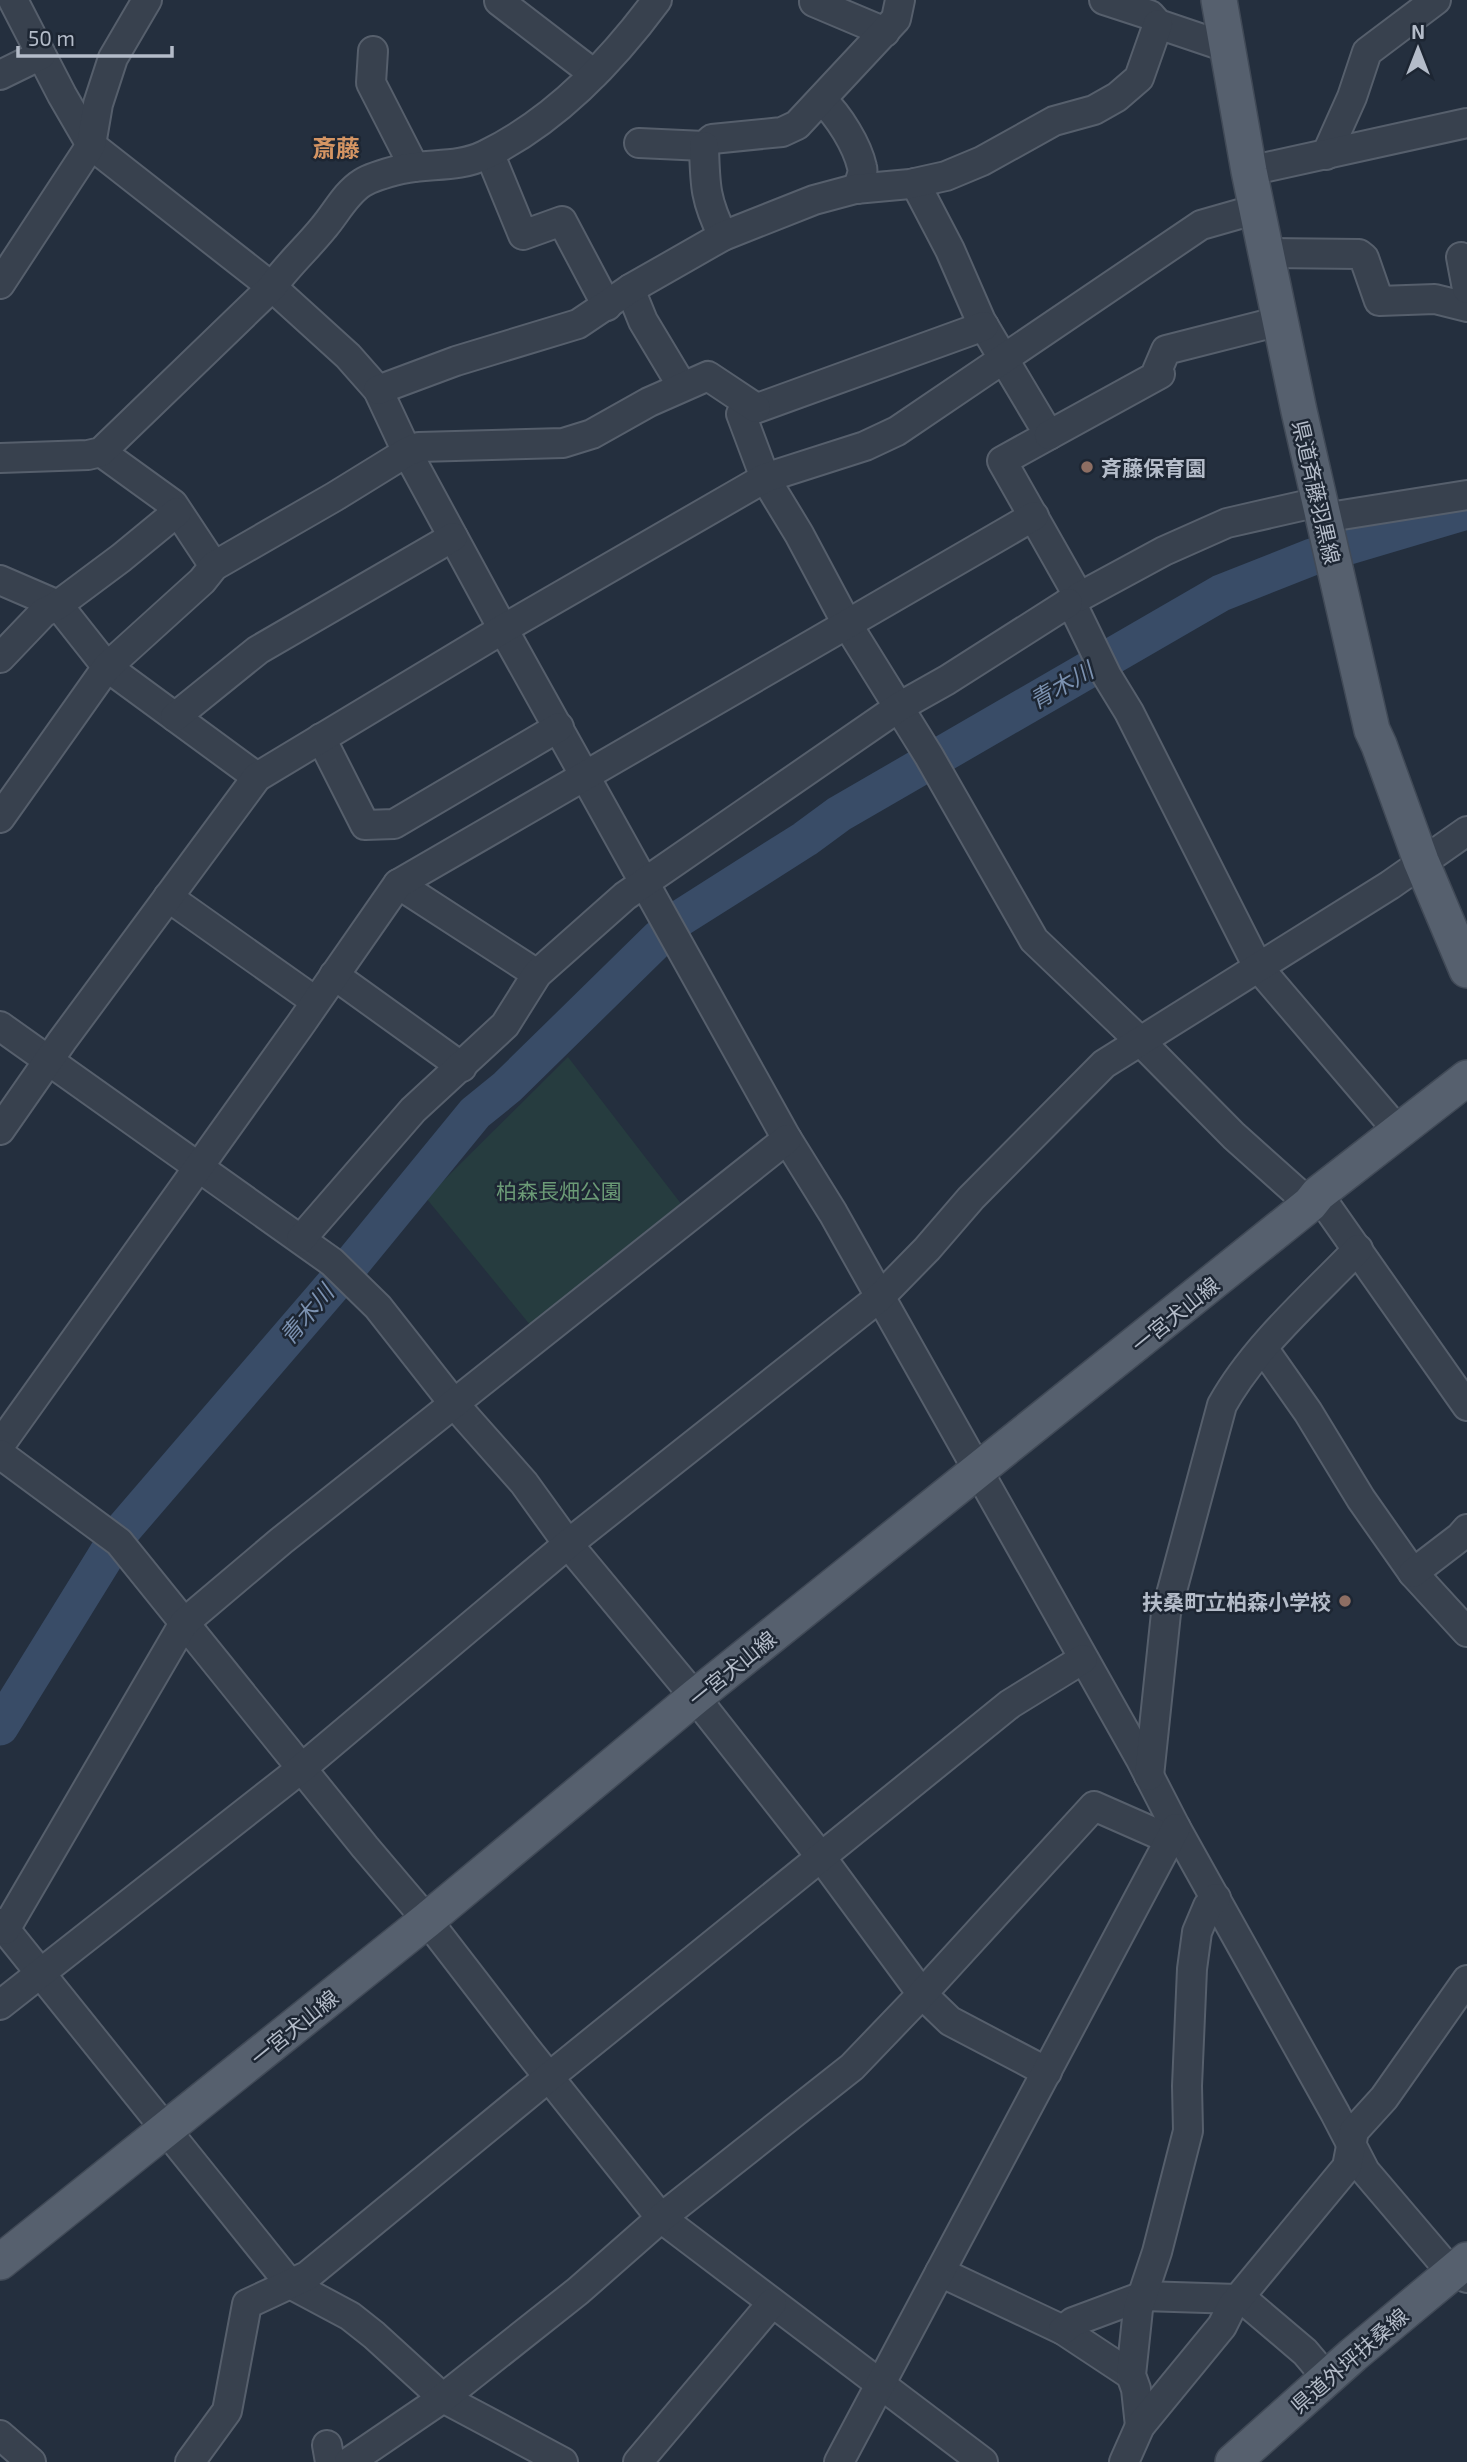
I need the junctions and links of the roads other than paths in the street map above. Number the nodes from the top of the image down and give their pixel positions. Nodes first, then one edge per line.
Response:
1 (13, 0) edge
2 (147, 0) edge
3 (657, 0) edge
4 (900, 0) edge
5 (1104, 0) edge
6 (1219, 0) edge
7 (499, 1) edge
8 (814, 2) edge
9 (1417, 5) edge
10 (1154, 13) edge
11 (885, 32) junction
12 (1228, 48) junction
13 (373, 51) dead end
14 (41, 55) junction
15 (594, 74) junction
16 (0, 75) edge
17 (822, 100) junction
18 (1467, 122) edge
19 (639, 143) dead end
20 (91, 145) junction
21 (704, 146) junction
22 (486, 155) junction
23 (1325, 155) junction
24 (414, 167) junction
25 (1249, 172) junction
26 (915, 183) junction
27 (857, 189) junction
28 (1257, 209) junction
29 (723, 236) junction
30 (1266, 253) junction
31 (1461, 257) dead end
32 (0, 284) edge
33 (272, 287) junction
34 (630, 289) junction
35 (1467, 289) edge
36 (607, 306) junction
37 (1467, 307) edge
38 (1280, 321) junction
39 (984, 326) junction
40 (1004, 359) junction
41 (682, 386) junction
42 (378, 390) junction
43 (756, 408) junction
44 (1049, 435) junction
45 (101, 452) junction
46 (407, 452) junction
47 (0, 458) edge
48 (765, 478) junction
49 (1467, 495) edge
50 (1321, 510) junction
51 (177, 512) junction
52 (1034, 516) junction
53 (453, 537) junction
54 (214, 566) junction
55 (0, 580) edge
56 (1073, 600) junction
57 (58, 605) junction
58 (847, 624) junction
59 (503, 629) junction
60 (0, 658) edge
61 (107, 667) junction
62 (899, 707) junction
63 (175, 717) junction
64 (559, 727) junction
65 (321, 738) junction
66 (584, 774) junction
67 (257, 777) junction
68 (0, 818) edge
69 (1467, 831) edge
70 (1421, 861) junction
71 (645, 882) junction
72 (398, 884) junction
73 (168, 897) junction
74 (1258, 967) junction
75 (1467, 970) edge
76 (537, 974) junction
77 (334, 975) junction
78 (316, 1001) junction
79 (0, 1026) edge
80 (1141, 1042) junction
81 (48, 1062) junction
82 (462, 1067) junction
83 (1467, 1078) edge
84 (0, 1130) edge
85 (1399, 1132) junction
86 (787, 1139) junction
87 (200, 1166) junction
88 (1314, 1199) junction
89 (301, 1239) junction
90 (1358, 1249) junction
91 (880, 1297) junction
92 (1263, 1348) junction
93 (455, 1405) junction
94 (1467, 1406) edge
95 (0, 1445) edge
96 (0, 1454) edge
97 (978, 1473) junction
98 (1467, 1529) edge
99 (568, 1544) junction
100 (1413, 1573) junction
101 (184, 1623) junction
102 (1467, 1632) edge
103 (1083, 1659) junction
104 (695, 1698) junction
105 (302, 1768) junction
106 (1149, 1776) junction
107 (1173, 1833) junction
108 (821, 1857) junction
109 (1216, 1898) junction
110 (427, 1920) junction
111 (3, 1926) edge
112 (40, 1973) junction
113 (1467, 1980) edge
114 (922, 1994) junction
115 (0, 2005) edge
116 (1046, 2072) junction
117 (549, 2077) junction
118 (166, 2131) junction
119 (1352, 2149) junction
120 (661, 2218) junction
121 (0, 2262) edge
122 (1462, 2270) edge
123 (940, 2272) junction
124 (290, 2284) junction
125 (1143, 2296) junction
126 (1237, 2300) junction
127 (772, 2303) junction
128 (1063, 2330) junction
129 (1131, 2375) junction
130 (1327, 2378) junction
131 (881, 2385) junction
132 (443, 2398) junction
133 (1140, 2426) junction
134 (0, 2435) edge
135 (335, 2456) edge
136 (31, 2462) edge
137 (190, 2462) edge
138 (563, 2462) edge
139 (639, 2462) edge
140 (839, 2462) edge
141 (983, 2462) edge
142 (1124, 2462) edge
143 (1233, 2462) edge

1 - 14 street
2 - 20 street
3 - 15 street
4 - 11 street
5 - 10 street
6 - 12 main road, 県道斉藤羽黒線
7 - 15 street
8 - 11 street
9 - 23 street
10 - 12 street
10 - 26 street
11 - 17 street
12 - 25 main road, 県道斉藤羽黒線
13 - 24 street
14 - 16 street
14 - 20 street
15 - 22 street
17 - 21 street
17 - 27 street
18 - 23 street
19 - 21 street
20 - 32 street
20 - 33 street
21 - 29 street
22 - 24 street
22 - 36 street
23 - 25 street
24 - 33 street
25 - 28 main road, 県道斉藤羽黒線
26 - 27 street
26 - 39 street
27 - 29 street
28 - 30 main road, 県道斉藤羽黒線
28 - 40 street
29 - 34 street
30 - 37 street
30 - 38 main road, 県道斉藤羽黒線
31 - 35 street
33 - 42 street
33 - 45 street
34 - 36 street
34 - 41 street
36 - 42 street
38 - 44 street
38 - 50 main road, 県道斉藤羽黒線
39 - 40 street
39 - 43 street
40 - 44 street
40 - 48 street
41 - 43 street
41 - 46 street
42 - 46 street
43 - 48 street
44 - 52 street
45 - 47 street
45 - 51 street
46 - 53 street
46 - 54 street
48 - 58 street
48 - 59 street
49 - 50 street
50 - 56 street
50 - 70 main road, 県道斉藤羽黒線
51 - 54 street
51 - 57 street
52 - 56 street
52 - 58 street
53 - 59 street
53 - 63 street
54 - 61 street
55 - 57 street
56 - 62 street
56 - 74 street
57 - 60 street
57 - 61 street
58 - 62 street
58 - 66 street
59 - 64 street
59 - 65 street
61 - 63 street
61 - 68 street
62 - 71 street
62 - 80 street
63 - 67 street
64 - 65 street
64 - 66 street
65 - 67 street
66 - 71 street
66 - 72 street
67 - 73 street
69 - 70 street
70 - 74 street
70 - 75 main road, 県道斉藤羽黒線
71 - 76 street
71 - 86 street
72 - 76 street
72 - 77 street
73 - 78 street
73 - 81 street
74 - 80 street
74 - 85 street
76 - 82 street
77 - 78 street
77 - 82 street
78 - 87 street
79 - 81 street
80 - 88 street
80 - 91 street
81 - 84 street
81 - 87 street
82 - 89 street
83 - 85 main road, 一宮犬山線
85 - 88 main road, 一宮犬山線
86 - 91 street
86 - 93 street
87 - 89 street
87 - 95 street
88 - 90 street
88 - 97 main road, 一宮犬山線
89 - 93 street
90 - 92 street
90 - 94 street
91 - 97 street
91 - 99 street
92 - 100 street
92 - 106 street
93 - 99 street
93 - 101 street
96 - 101 street
97 - 103 street
97 - 104 main road, 一宮犬山線
98 - 100 street
99 - 104 street
99 - 105 street
100 - 102 street
101 - 105 street
101 - 111 street
103 - 106 street
103 - 108 street
104 - 108 street
104 - 110 main road, 一宮犬山線
105 - 110 street
105 - 112 street
106 - 107 street
107 - 109 street
107 - 114 street
107 - 116 street
108 - 114 street
108 - 117 street
109 - 119 street
109 - 125 street
110 - 117 street
110 - 118 main road, 一宮犬山線
111 - 112 street
112 - 115 street
112 - 118 street
113 - 119 street
114 - 116 street
114 - 120 street
116 - 123 street
117 - 120 street
117 - 124 street
118 - 121 main road, 一宮犬山線
118 - 124 street
119 - 122 street
119 - 126 street
120 - 127 street
120 - 132 street
122 - 130 main road, 県道外坪扶桑線
123 - 128 street
123 - 131 street
124 - 132 street
124 - 137 street
125 - 126 street
125 - 128 street
125 - 129 street
126 - 130 street
126 - 133 street
127 - 131 street
127 - 139 street
128 - 129 street
129 - 133 street
130 - 143 main road, 県道外坪扶桑線
131 - 140 street
131 - 141 street
132 - 135 street
132 - 138 street
133 - 142 street
134 - 136 street

